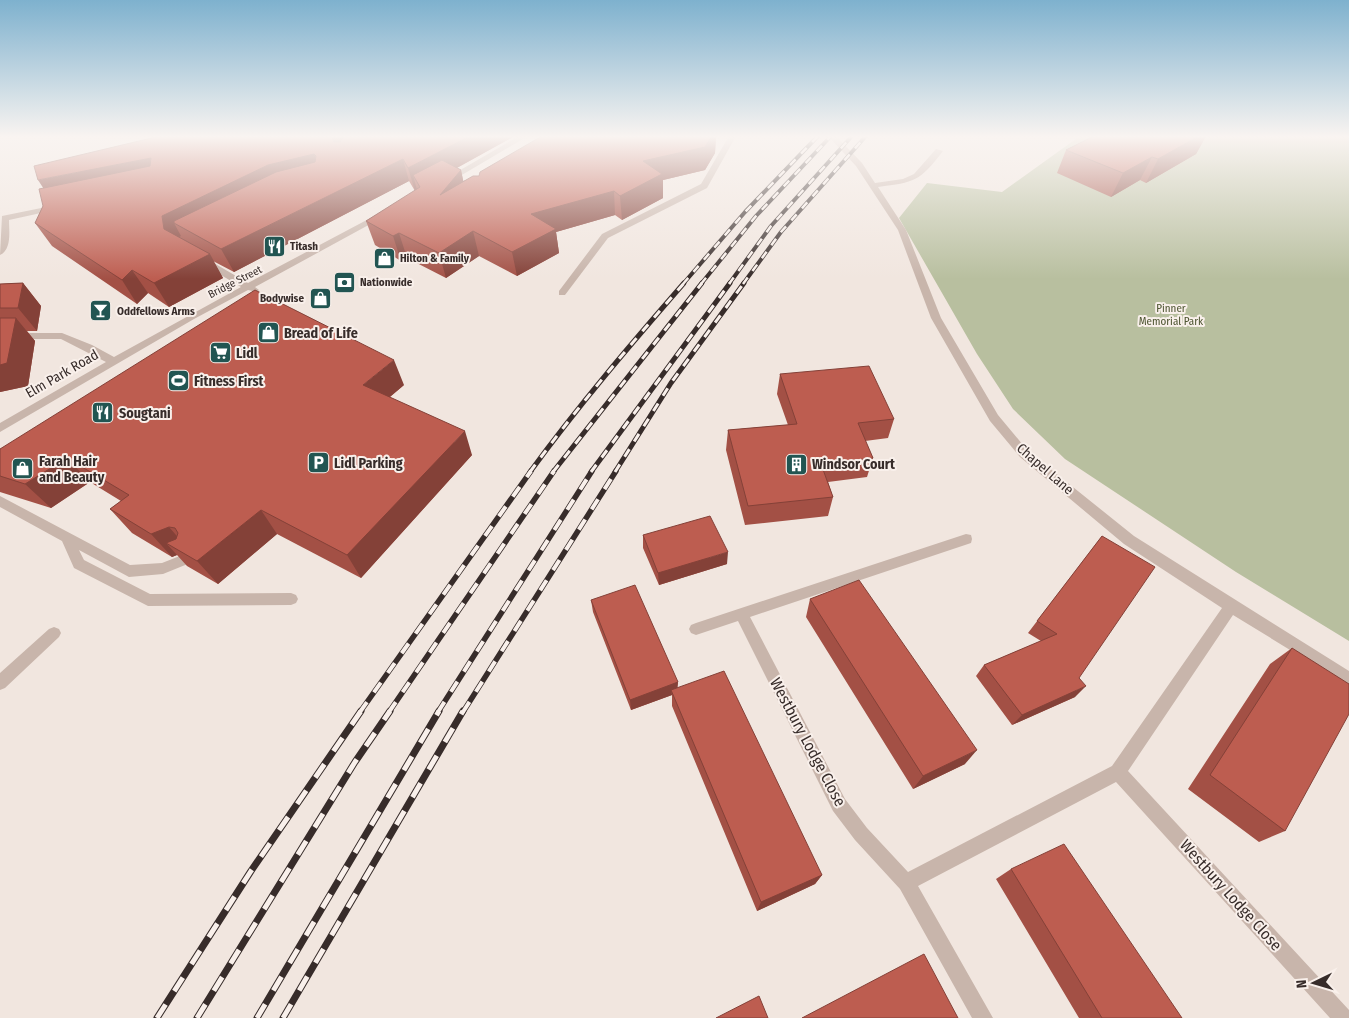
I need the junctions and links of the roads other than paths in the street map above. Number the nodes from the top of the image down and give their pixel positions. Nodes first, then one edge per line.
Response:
1 (705, 184) edge
2 (874, 184) joint
3 (879, 184) edge
4 (63, 206) edge
5 (389, 212) edge
6 (0, 252) edge
7 (198, 258) edge
8 (250, 287) junction
9 (562, 293) dead end
10 (265, 296) edge
11 (0, 336) edge
12 (113, 361) junction
13 (0, 428) edge
14 (0, 501) edge
15 (66, 536) junction
16 (966, 539) dead end
17 (190, 557) edge
18 (291, 599) dead end
19 (1231, 606) junction
20 (742, 615) junction
21 (696, 629) dead end
22 (54, 633) dead end
23 (1349, 679) edge
24 (0, 683) edge
25 (1118, 772) junction
26 (906, 882) junction
27 (983, 1018) edge
28 (1343, 1018) edge

1 - 9 street
2 - 3 street
2 - 19 street, Chapel Lane
4 - 6 street
5 - 8 street, Bridge Street
7 - 8 street
8 - 10 street
8 - 12 street, Bridge Street
11 - 12 street
12 - 13 street, Elm Park Road
14 - 15 street
15 - 17 street
15 - 18 street
16 - 20 street
19 - 23 street, Chapel Lane
19 - 25 street
20 - 21 street
20 - 26 street, Westbury Lodge Close
22 - 24 street
25 - 26 street
25 - 28 street, Westbury Lodge Close
26 - 27 street, Westbury Lodge Close

